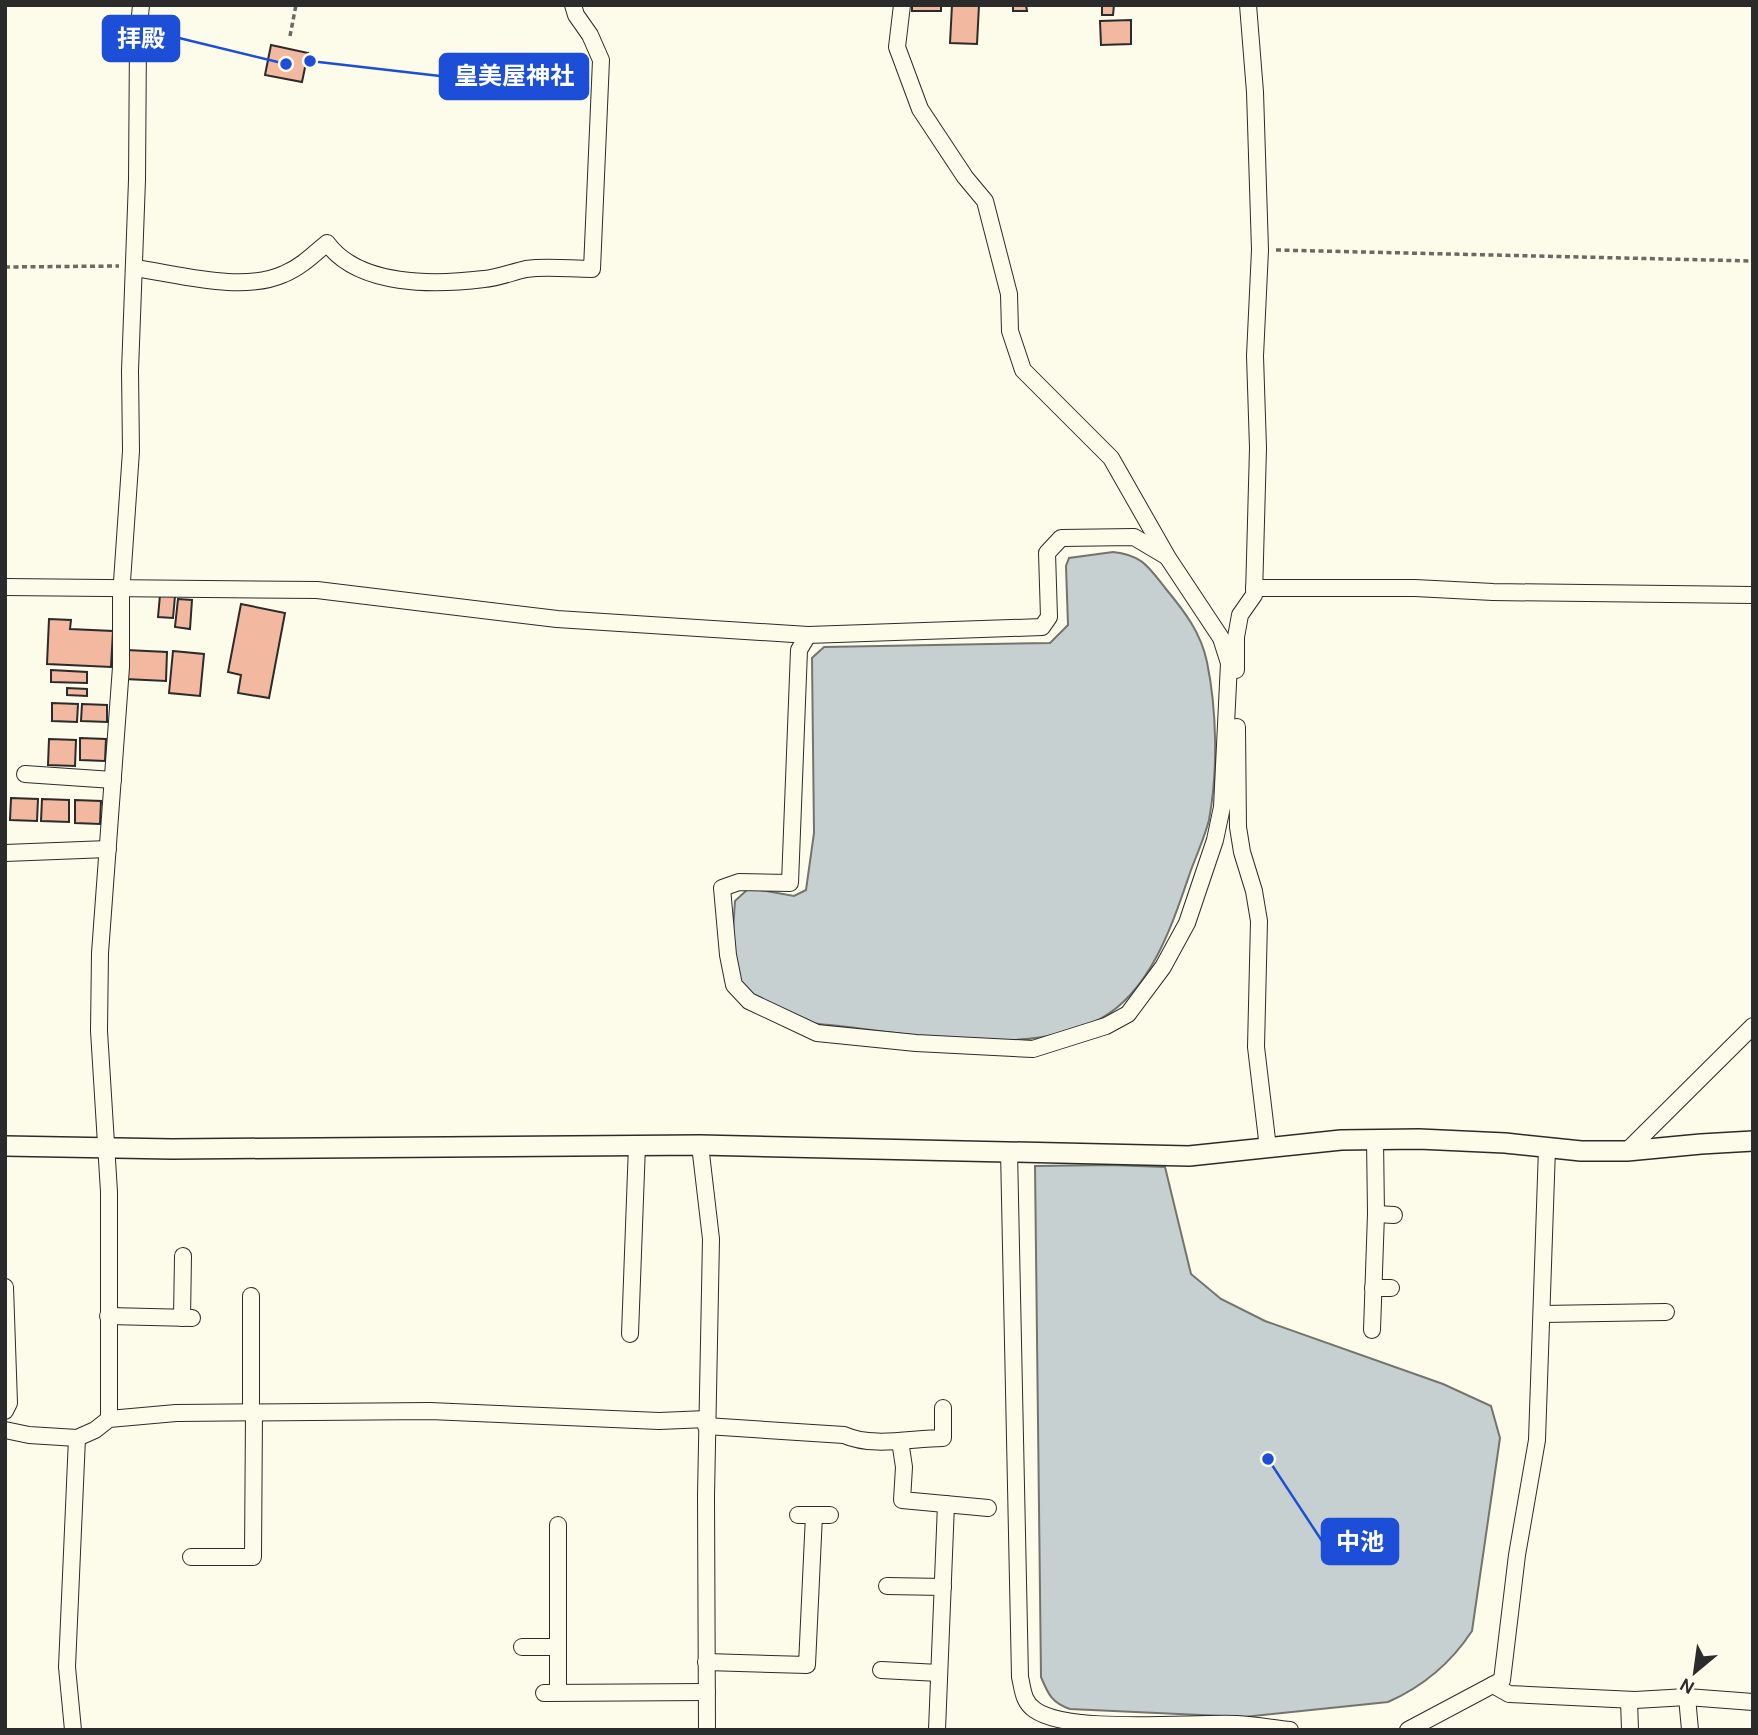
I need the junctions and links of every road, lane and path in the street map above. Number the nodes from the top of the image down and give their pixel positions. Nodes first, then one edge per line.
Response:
1 (141, 5) edge
2 (296, 5) edge
3 (573, 5) edge
4 (902, 5) edge
5 (1248, 5) edge
6 (290, 36) dead end
7 (1260, 250) junction
8 (1753, 261) edge
9 (5, 267) edge
10 (134, 268) junction
11 (1168, 558) junction
12 (5, 587) edge
13 (1254, 588) junction
14 (123, 589) junction
15 (1753, 595) edge
16 (808, 635) junction
17 (25, 774) dead end
18 (113, 780) junction
19 (108, 849) junction
20 (5, 853) edge
21 (1753, 1026) edge
22 (1375, 1139) junction
23 (1753, 1141) edge
24 (700, 1144) junction
25 (637, 1145) junction
26 (5, 1146) edge
27 (107, 1148) junction
28 (1268, 1148) junction
29 (1547, 1148) junction
30 (1009, 1151) junction
31 (1627, 1151) junction
32 (1376, 1214) junction
33 (1394, 1215) dead end
34 (183, 1256) dead end
35 (5, 1287) edge
36 (1373, 1288) junction
37 (1391, 1288) dead end
38 (251, 1296) dead end
39 (6, 1311) edge
40 (1666, 1312) dead end
41 (1542, 1314) junction
42 (108, 1316) junction
43 (1372, 1330) dead end
44 (630, 1334) dead end
45 (943, 1408) dead end
46 (5, 1411) edge
47 (252, 1413) junction
48 (108, 1419) junction
49 (707, 1422) junction
50 (5, 1430) edge
51 (77, 1438) junction
52 (900, 1441) junction
53 (946, 1504) junction
54 (988, 1508) dead end
55 (814, 1515) dead end
56 (558, 1525) dead end
57 (191, 1557) dead end
58 (887, 1586) dead end
59 (943, 1587) junction
60 (522, 1647) dead end
61 (558, 1647) junction
62 (706, 1662) junction
63 (881, 1670) dead end
64 (939, 1673) junction
65 (1493, 1685) junction
66 (707, 1692) junction
67 (1687, 1697) junction
68 (1629, 1700) junction
69 (1753, 1702) edge
70 (1081, 1727) edge
71 (1147, 1727) edge
72 (74, 1730) edge
73 (707, 1730) edge
74 (937, 1730) edge
75 (1290, 1730) edge
76 (1408, 1730) edge
77 (1630, 1730) edge
78 (1690, 1730) edge

1 - 10 street
2 - 6 path
3 - 10 street
4 - 11 street
5 - 7 street
7 - 8 path
7 - 13 street
9 - 10 path
10 - 14 street
11 - 16 street
11 - 16 street
12 - 14 street
13 - 15 street
13 - 28 street
14 - 16 street
14 - 18 street
17 - 18 street
18 - 19 street
19 - 20 street
19 - 27 street
21 - 31 street
22 - 28 street
22 - 29 street
22 - 32 street
23 - 31 street
24 - 25 street
24 - 30 street
24 - 49 street
25 - 27 street
25 - 44 street
26 - 27 street
27 - 42 street
28 - 30 street
29 - 31 street
29 - 41 street
30 - 70 street
32 - 33 street
32 - 36 street
34 - 42 street
35 - 39 street
36 - 37 street
36 - 43 street
38 - 47 street
39 - 46 street
40 - 41 street
41 - 65 street
42 - 48 street
45 - 52 street
47 - 48 street
47 - 49 street
47 - 57 street
48 - 51 street
49 - 52 street
49 - 62 street
50 - 51 street
51 - 72 street
52 - 53 street
53 - 54 street
53 - 59 street
55 - 62 street
56 - 61 street
58 - 59 street
59 - 64 street
60 - 61 street
61 - 66 street
62 - 66 street
63 - 64 street
64 - 74 street
65 - 68 street
65 - 76 street
66 - 73 street
67 - 68 street
67 - 69 street
67 - 78 street
68 - 77 street
70 - 71 street
71 - 75 street

